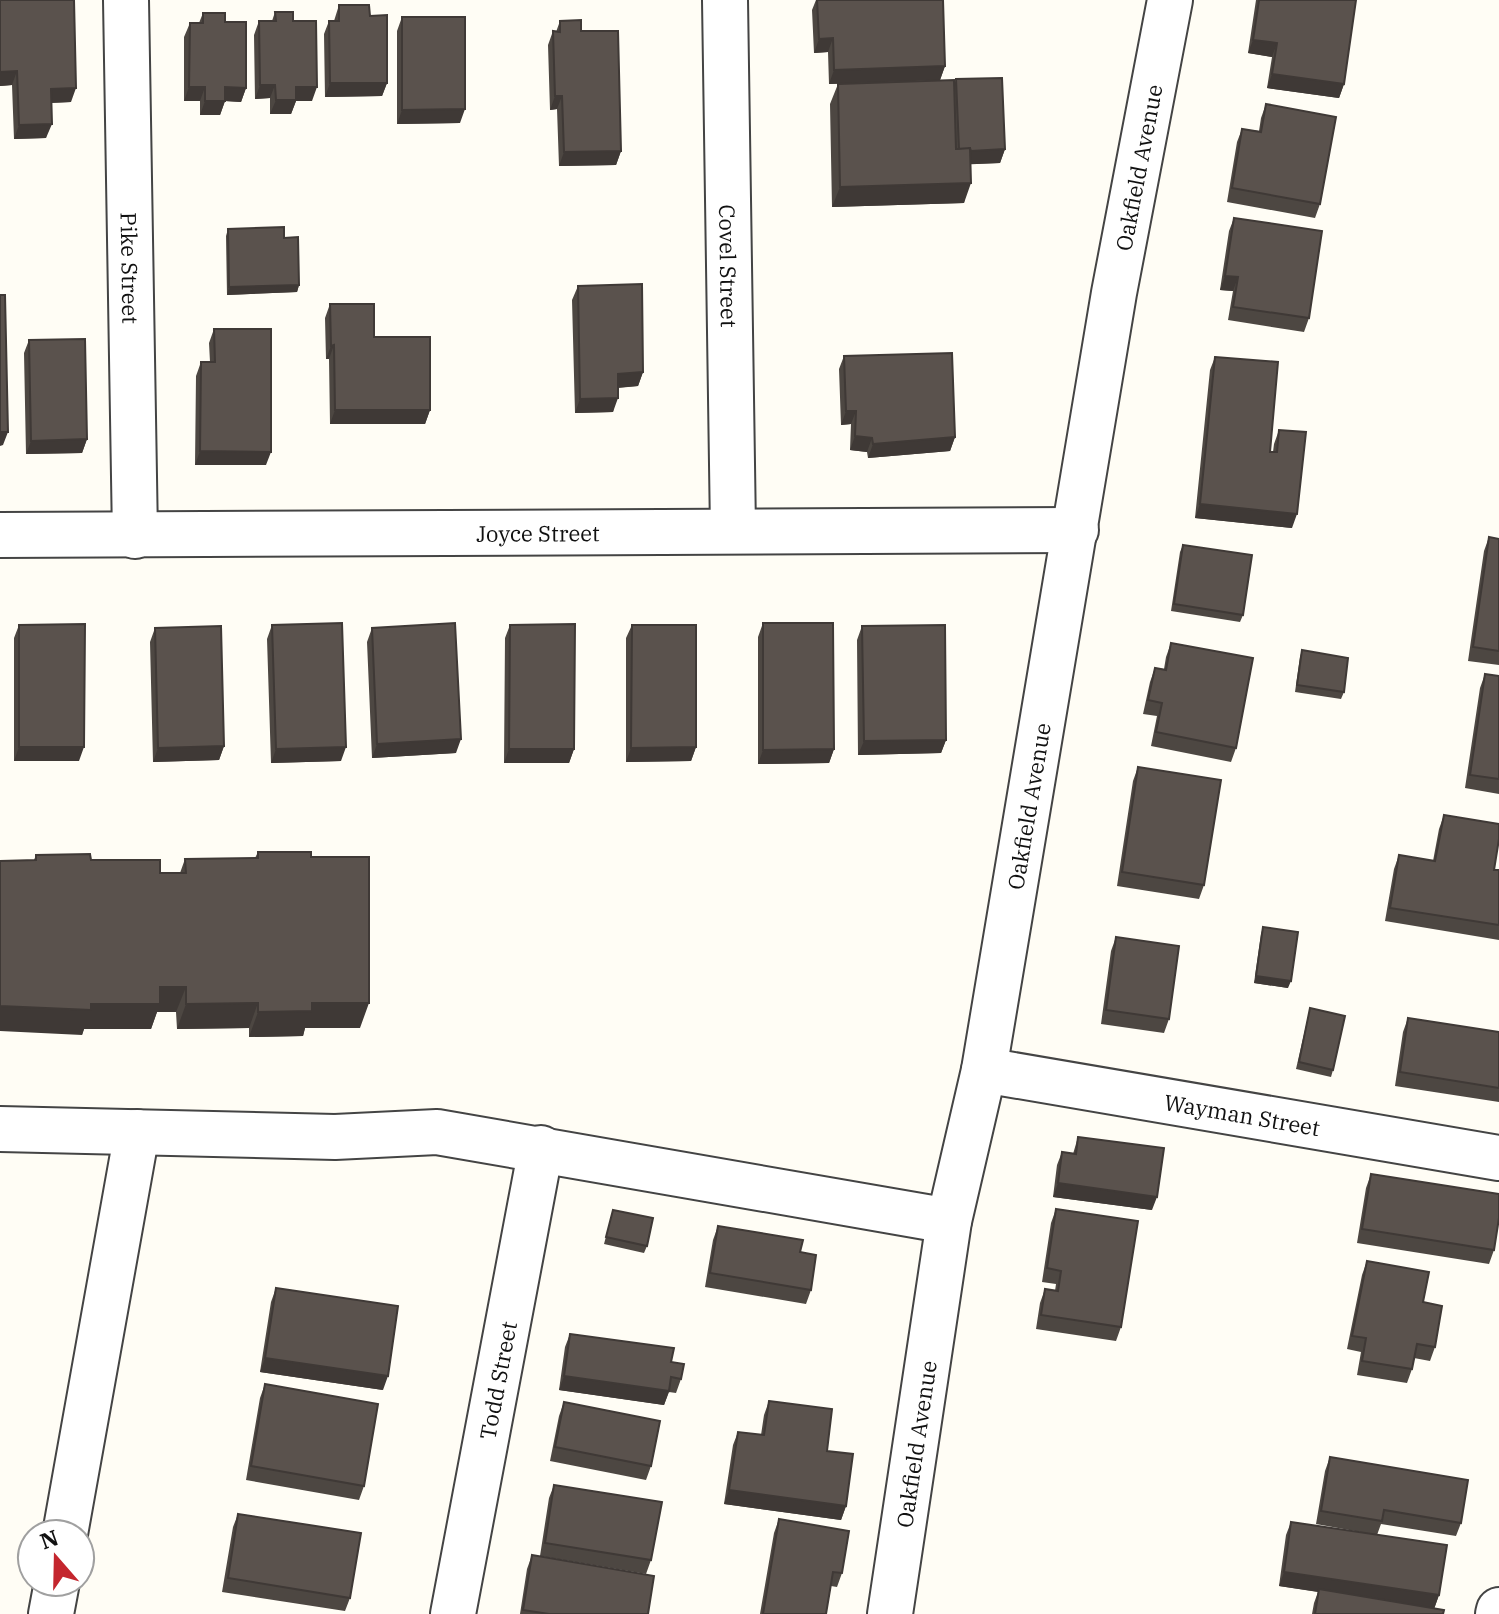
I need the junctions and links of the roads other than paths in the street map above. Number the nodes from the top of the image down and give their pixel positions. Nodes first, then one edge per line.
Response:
1 (126, 0) edge
2 (725, 0) edge
3 (1170, 0) edge
4 (733, 530) junction
5 (1076, 530) junction
6 (0, 535) edge
7 (135, 536) junction
8 (984, 1070) junction
9 (0, 1129) edge
10 (137, 1132) junction
11 (541, 1148) junction
12 (1499, 1158) edge
13 (949, 1221) junction
14 (68, 1518) edge
15 (453, 1614) edge
16 (890, 1614) edge

1 - 7 street, Pike Street
2 - 4 street, Covel Street
3 - 5 street, Oakfield Avenue
4 - 5 street, Joyce Street
4 - 7 street, Joyce Street
5 - 8 street, Oakfield Avenue
6 - 7 street, Joyce Street
8 - 12 street, Wayman Street
8 - 13 street, Oakfield Avenue
9 - 10 street
10 - 11 street
10 - 14 street
11 - 13 street
11 - 15 street, Todd Street
13 - 16 street, Oakfield Avenue

